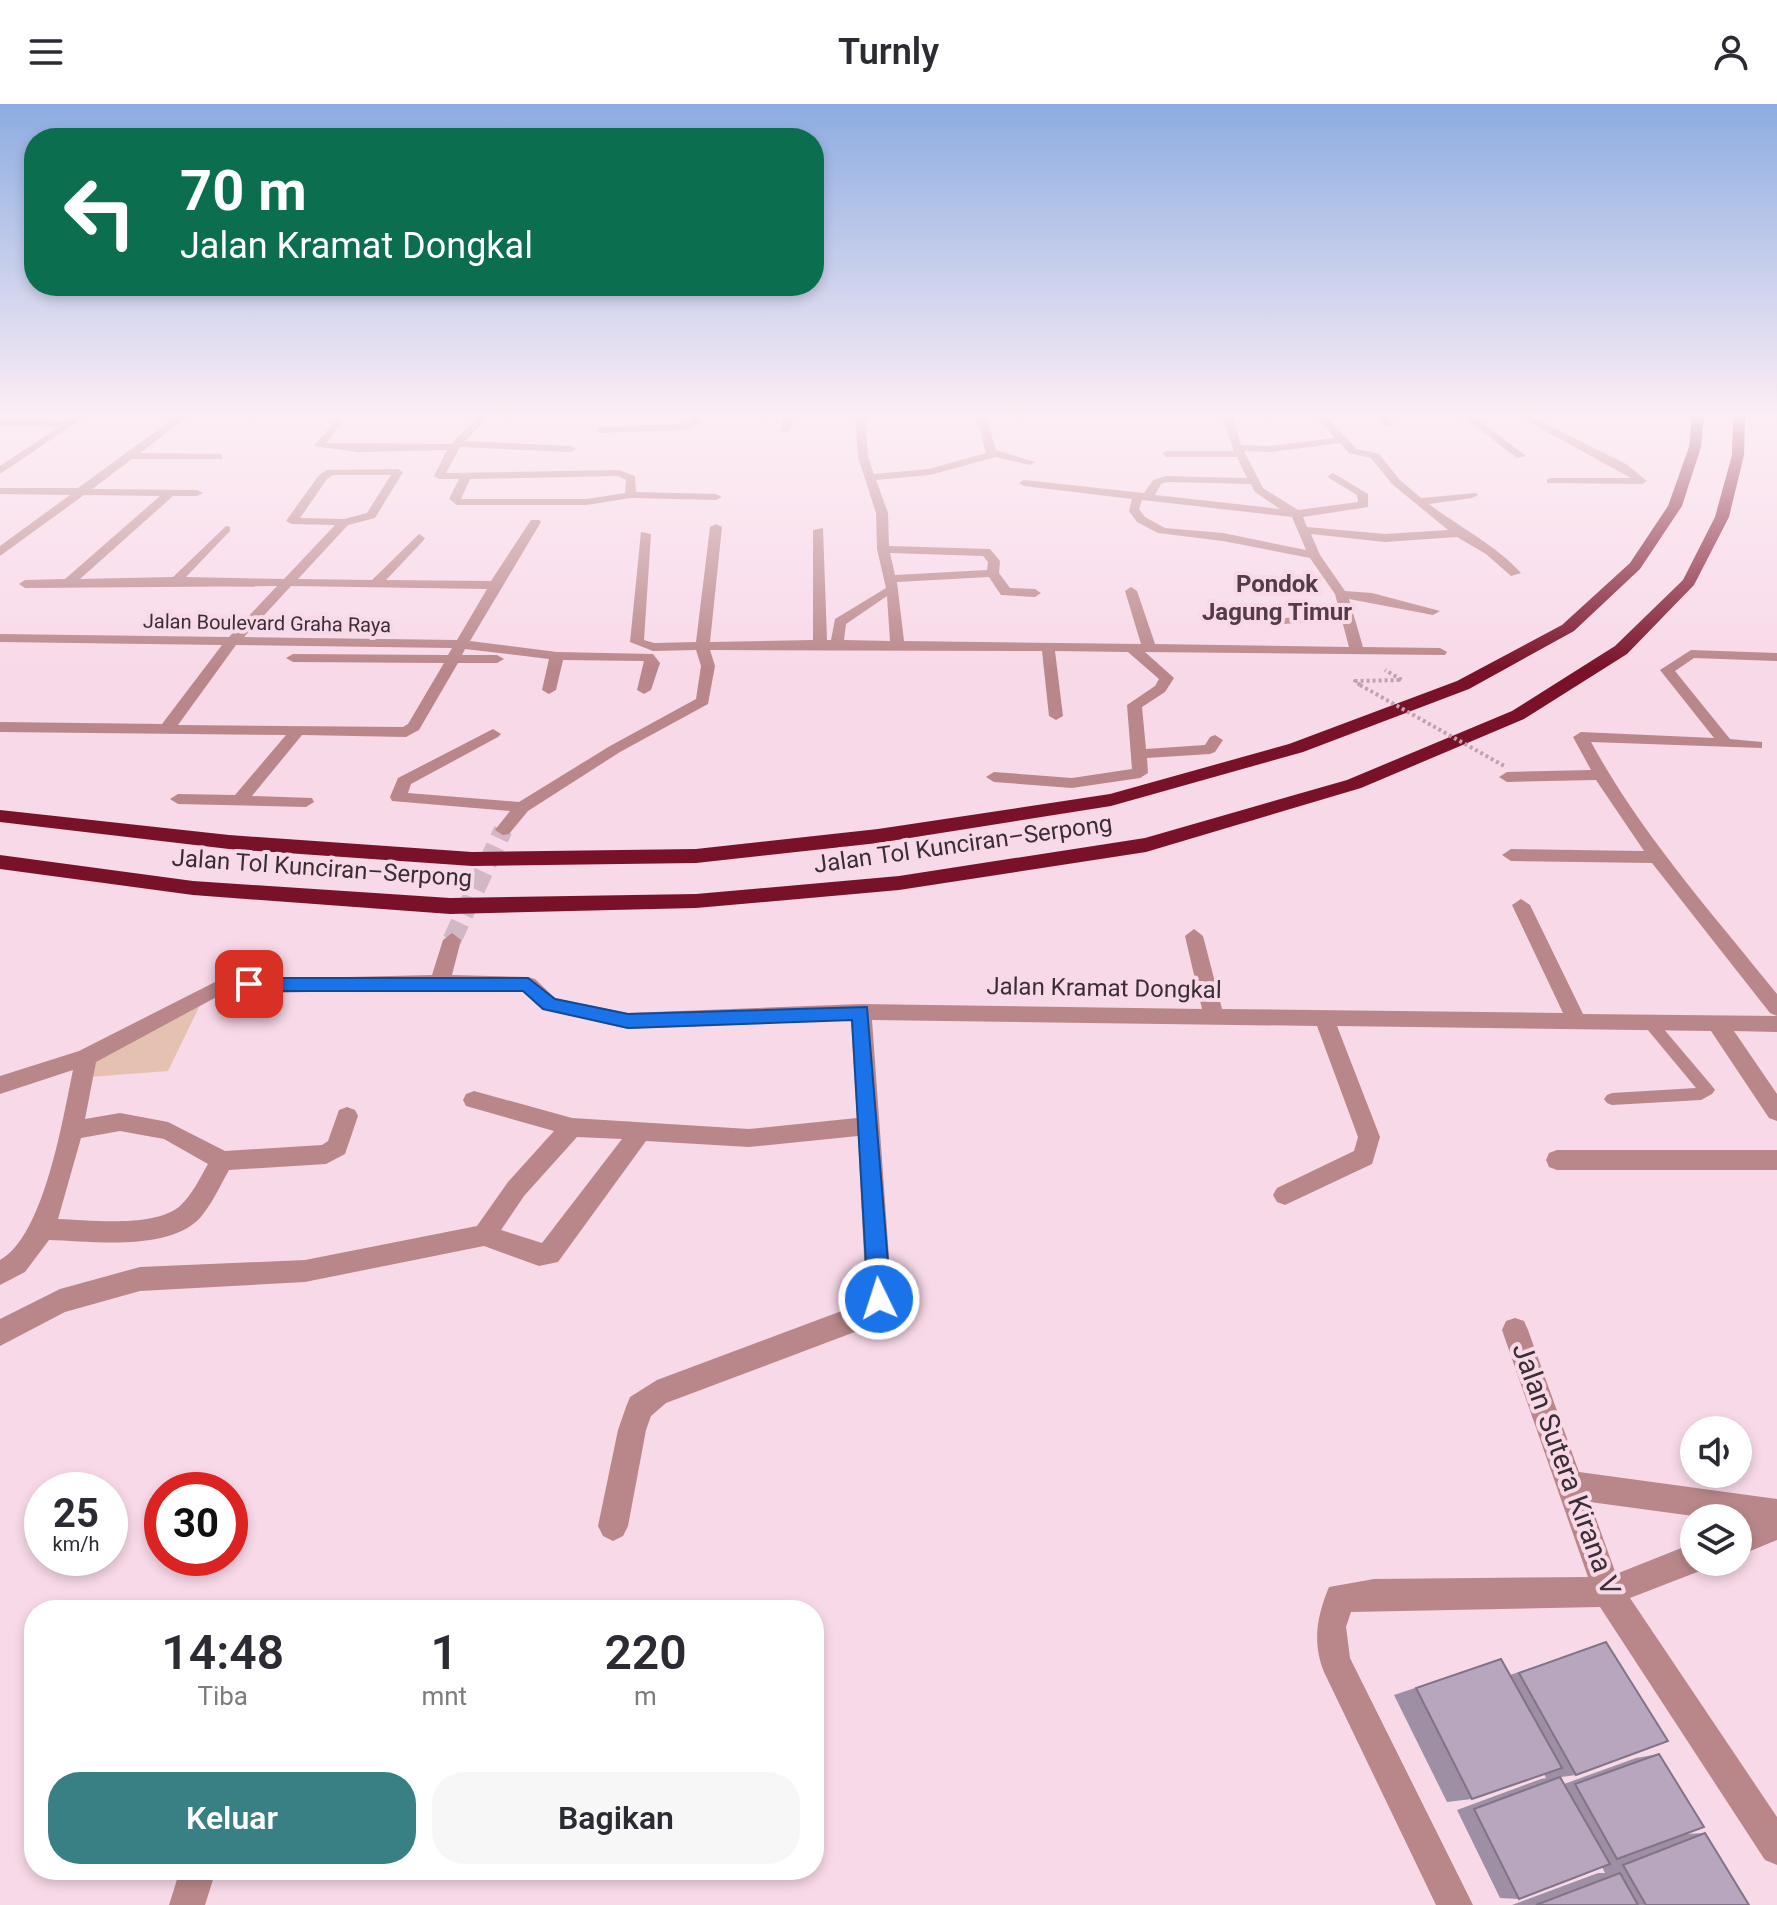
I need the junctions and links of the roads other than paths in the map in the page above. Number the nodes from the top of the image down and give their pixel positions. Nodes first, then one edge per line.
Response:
1 (48, 500) edge
2 (61, 500) edge
3 (162, 500) edge
4 (307, 500) edge
5 (381, 500) edge
6 (599, 500) edge
7 (878, 500) edge
8 (1140, 500) edge
9 (1183, 500) edge
10 (1230, 500) edge
11 (1277, 500) edge
12 (1363, 500) edge
13 (1434, 500) edge
14 (1677, 500) edge
15 (1726, 500) edge
16 (457, 502) joint
17 (1419, 502) joint
18 (1221, 505) junction
19 (1296, 514) junction
20 (445, 515) dead end
21 (344, 522) junction
22 (535, 522) dead end
23 (716, 527) dead end
24 (226, 529) dead end
25 (819, 530) dead end
26 (1304, 530) junction
27 (1459, 533) junction
28 (645, 534) dead end
29 (0, 536) edge
30 (419, 538) dead end
31 (883, 549) junction
32 (0, 552) edge
33 (1314, 555) junction
34 (993, 573) junction
35 (1515, 573) dead end
36 (176, 581) junction
37 (376, 583) junction
38 (25, 584) dead end
39 (67, 584) junction
40 (284, 585) junction
41 (495, 585) junction
42 (892, 585) junction
43 (1131, 591) dead end
44 (1035, 593) dead end
45 (1341, 594) junction
46 (1433, 611) dead end
47 (1346, 617) junction
48 (1269, 622) dead end
49 (0, 638) edge
50 (460, 644) junction
51 (820, 644) junction
52 (837, 645) junction
53 (897, 646) junction
54 (1048, 646) junction
55 (1130, 647) junction
56 (1149, 647) junction
57 (702, 648) junction
58 (1357, 651) junction
59 (0, 652) edge
60 (228, 652) junction
61 (1440, 652) dead end
62 (532, 653) junction
63 (557, 656) junction
64 (281, 657) dead end
65 (1777, 657) edge
66 (451, 660) junction
67 (549, 690) dead end
68 (644, 690) dead end
69 (1056, 716) dead end
70 (0, 727) edge
71 (166, 730) junction
72 (298, 730) junction
73 (493, 734) dead end
74 (1215, 740) dead end
75 (1726, 744) junction
76 (1757, 745) dead end
77 (1138, 754) junction
78 (1507, 772) road end
79 (1601, 775) junction
80 (994, 777) dead end
81 (178, 799) dead end
82 (241, 799) junction
83 (306, 802) dead end
84 (522, 807) junction
85 (0, 816) edge
86 (503, 830) tunnel mouth
87 (1511, 855) dead end
88 (1657, 857) junction
89 (0, 862) edge
90 (1521, 905) dead end
91 (1194, 936) dead end
92 (452, 940) tunnel mouth
93 (440, 982) junction
94 (1777, 1008) edge
95 (861, 1012) junction
96 (1213, 1015) junction
97 (1324, 1018) junction
98 (1577, 1022) junction
99 (1777, 1024) edge
100 (1652, 1025) junction
101 (1719, 1026) junction
102 (86, 1057) junction
103 (0, 1085) edge
104 (1612, 1099) dead end
105 (474, 1100) dead end
106 (1777, 1112) edge
107 (347, 1116) dead end
108 (868, 1126) junction
109 (572, 1127) junction
110 (72, 1130) junction
111 (640, 1132) junction
112 (1557, 1160) dead end
113 (1777, 1160) edge
114 (223, 1161) junction
115 (1285, 1195) dead end
116 (43, 1229) junction
117 (484, 1235) junction
118 (0, 1273) edge
119 (1515, 1330) dead end
120 (0, 1333) edge
121 (1571, 1485) junction
122 (1777, 1513) edge
123 (1777, 1525) edge
124 (613, 1526) dead end
125 (1752, 1535) edge
126 (1680, 1564) edge
127 (1608, 1592) junction
128 (1777, 1848) edge
129 (195, 1880) edge
130 (187, 1905) edge
131 (1455, 1905) edge

1 - 29 street
2 - 32 street
3 - 39 street
4 - 21 street
5 - 21 street
6 - 16 street
7 - 31 street
8 - 33 street
9 - 18 street
10 - 18 street
11 - 19 street
12 - 19 street
13 - 17 street
14 - 85 highway, Jalan Tol Kunciran–Serpong
15 - 89 highway, Jalan Tol Kunciran–Serpong
16 - 20 street
17 - 27 street
18 - 19 street
19 - 26 street
21 - 40 street
22 - 41 street
23 - 57 street
24 - 36 street
25 - 51 street
26 - 27 street
26 - 33 street
27 - 35 street
28 - 57 street
30 - 37 street
31 - 34 street
31 - 42 street
33 - 45 street
34 - 42 street
34 - 44 street
36 - 39 street
36 - 40 street
37 - 40 street
37 - 41 street
38 - 39 street
40 - 60 street
41 - 50 street
42 - 52 street
42 - 53 street
43 - 56 street
45 - 46 street
45 - 47 street
47 - 48 lane
47 - 58 street
49 - 60 street, Jalan Boulevard Graha Raya
50 - 60 street, Jalan Boulevard Graha Raya
50 - 62 street, Jalan Boulevard Graha Raya
50 - 66 street
51 - 52 street
51 - 57 street
52 - 53 street
53 - 54 street
54 - 55 street
54 - 69 street
55 - 56 street
55 - 77 street
56 - 58 street
57 - 84 street
58 - 61 street
59 - 60 street, Jalan Boulevard Graha Raya
60 - 71 street
62 - 63 street, Jalan Boulevard Graha Raya
62 - 66 street, Jalan Boulevard Graha Raya
63 - 67 street
63 - 68 street, Jalan Boulevard Graha Raya
64 - 66 street, Jalan Boulevard Graha Raya
65 - 75 street
66 - 72 street
70 - 71 street
71 - 72 street
72 - 82 street
73 - 84 street
74 - 77 street
75 - 76 street
75 - 79 street
77 - 80 street
78 - 79 street
79 - 88 street
81 - 82 street
82 - 83 street
84 - 86 street
87 - 88 street
88 - 94 street
90 - 98 street
91 - 96 street
92 - 93 street
93 - 95 street, Jalan Kramat Dongkal
93 - 102 street, Jalan Kramat Dongkal
95 - 96 street, Jalan Kramat Dongkal
95 - 108 street
96 - 97 street, Jalan Kramat Dongkal
97 - 98 street, Jalan Kramat Dongkal
97 - 115 street
98 - 100 street, Jalan Kramat Dongkal
99 - 101 street, Jalan Kramat Dongkal
100 - 101 street, Jalan Kramat Dongkal
100 - 104 lane
101 - 106 street
102 - 103 street, Jalan Kramat Dongkal
102 - 110 street
105 - 109 street
107 - 114 street
108 - 111 street
108 - 124 street
109 - 111 street
109 - 117 street
110 - 114 street
110 - 116 street
111 - 117 street
112 - 113 street
114 - 116 street
116 - 118 street
117 - 120 street
119 - 121 street, Jalan Sutera Kirana V
121 - 122 street
121 - 127 street, Jalan Sutera Kirana V
123 - 125 street
126 - 127 street
127 - 128 street, Jalan Sutera Kirana V
127 - 131 street
129 - 130 street

